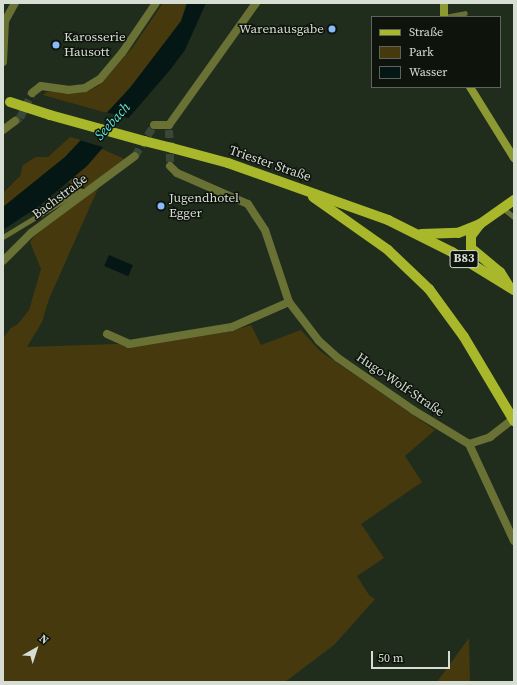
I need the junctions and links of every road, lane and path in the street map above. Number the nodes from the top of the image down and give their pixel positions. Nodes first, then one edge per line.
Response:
1 (15, 3) edge
2 (156, 3) edge
3 (256, 3) edge
4 (444, 3) edge
5 (465, 13) dead end
6 (445, 16) edge
7 (450, 16) edge
8 (4, 22) edge
9 (3, 62) edge
10 (471, 88) edge
11 (32, 93) dead end
12 (6, 101) edge
13 (15, 121) tunnel mouth
14 (154, 125) dead end
15 (3, 130) edge
16 (135, 156) tunnel mouth
17 (514, 158) edge
18 (170, 166) dead end
19 (302, 188) junction
20 (88, 191) junction
21 (514, 200) edge
22 (503, 208) junction
23 (514, 217) edge
24 (480, 224) junction
25 (417, 234) junction
26 (3, 237) edge
27 (3, 261) edge
28 (511, 289) edge
29 (289, 302) junction
30 (107, 334) dead end
31 (514, 419) edge
32 (469, 444) junction
33 (514, 541) edge

1 - 8 street
2 - 11 street
3 - 14 street
4 - 6 main road
5 - 7 lane
8 - 9 street
10 - 17 main road
12 - 19 main road, Triester Straße / B83, bridge
13 - 15 street
16 - 20 street, Bachstraße
18 - 29 street, Hugo-Wolf-Straße
19 - 25 main road, Triester Straße / B83
19 - 31 main road
20 - 26 lane
20 - 27 street, Bachstraße
21 - 22 main road
22 - 23 lane
22 - 24 main road
24 - 25 main road
24 - 28 main road
25 - 28 main road, Triester Straße / B83
29 - 30 street
29 - 32 street, Hugo-Wolf-Straße
31 - 32 street
32 - 33 street

